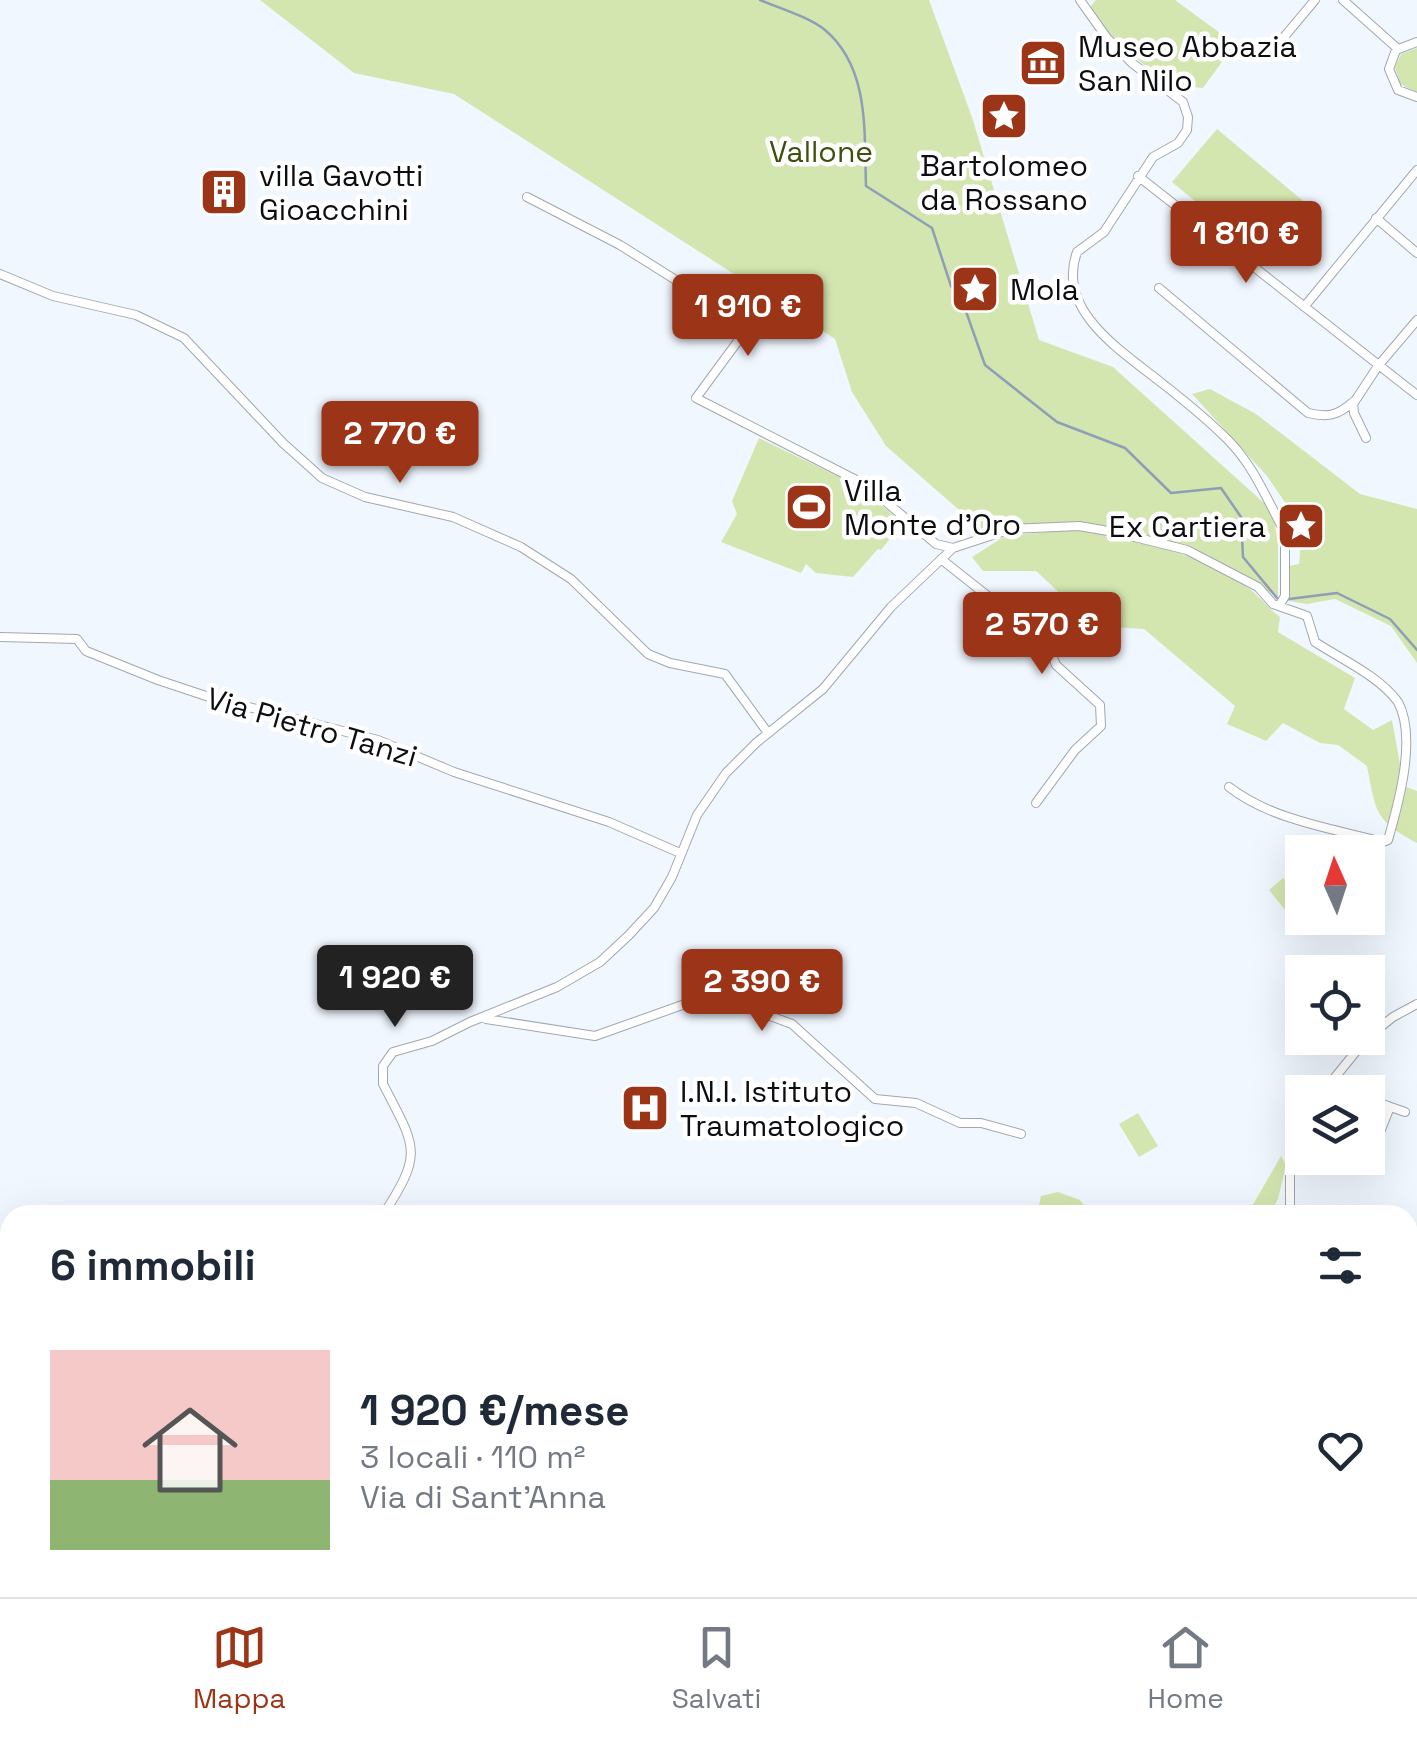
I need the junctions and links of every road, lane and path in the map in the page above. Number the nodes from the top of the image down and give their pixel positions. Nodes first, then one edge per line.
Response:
1 (1081, 0) edge
2 (1315, 0) edge
3 (1342, 0) edge
4 (1355, 4) edge
5 (1417, 42) edge
6 (1398, 49) junction
7 (1269, 55) dead end
8 (1417, 97) edge
9 (1417, 170) edge
10 (1138, 176) junction
11 (527, 197) dead end
12 (1376, 218) junction
13 (1417, 253) edge
14 (0, 274) edge
15 (1160, 288) dead end
16 (1304, 307) junction
17 (1417, 320) edge
18 (1378, 366) junction
19 (1417, 396) edge
20 (1352, 404) junction
21 (1366, 438) dead end
22 (1281, 525) tunnel mouth
23 (954, 548) junction
24 (1285, 548) tunnel mouth
25 (941, 559) junction
26 (1280, 604) junction
27 (0, 637) edge
28 (768, 733) junction
29 (1229, 787) dead end
30 (1036, 803) dead end
31 (680, 853) junction
32 (1417, 1004) edge
33 (481, 1018) junction
34 (1385, 1023) edge
35 (1352, 1055) edge
36 (1336, 1075) edge
37 (1385, 1105) edge
38 (1390, 1107) junction
39 (1404, 1112) dead end
40 (1385, 1120) edge
41 (1021, 1134) dead end
42 (1290, 1175) edge
43 (389, 1205) edge
44 (1290, 1205) edge

1 - 10 street
2 - 7 street
3 - 4 street
4 - 6 street
5 - 6 street
6 - 8 street
9 - 12 street
10 - 16 street
10 - 22 street
11 - 23 street
12 - 13 street
12 - 16 street
14 - 28 street
15 - 20 street
16 - 18 street
17 - 18 street
18 - 19 street
18 - 20 street
20 - 21 street
23 - 25 street
23 - 26 street
24 - 26 street
25 - 28 street
25 - 30 street
26 - 29 street
27 - 31 street, Via Pietro Tanzi
28 - 31 street
31 - 33 street
32 - 34 street
33 - 41 street
33 - 43 street
35 - 36 street
37 - 38 street
38 - 39 street
38 - 40 street
42 - 44 street

